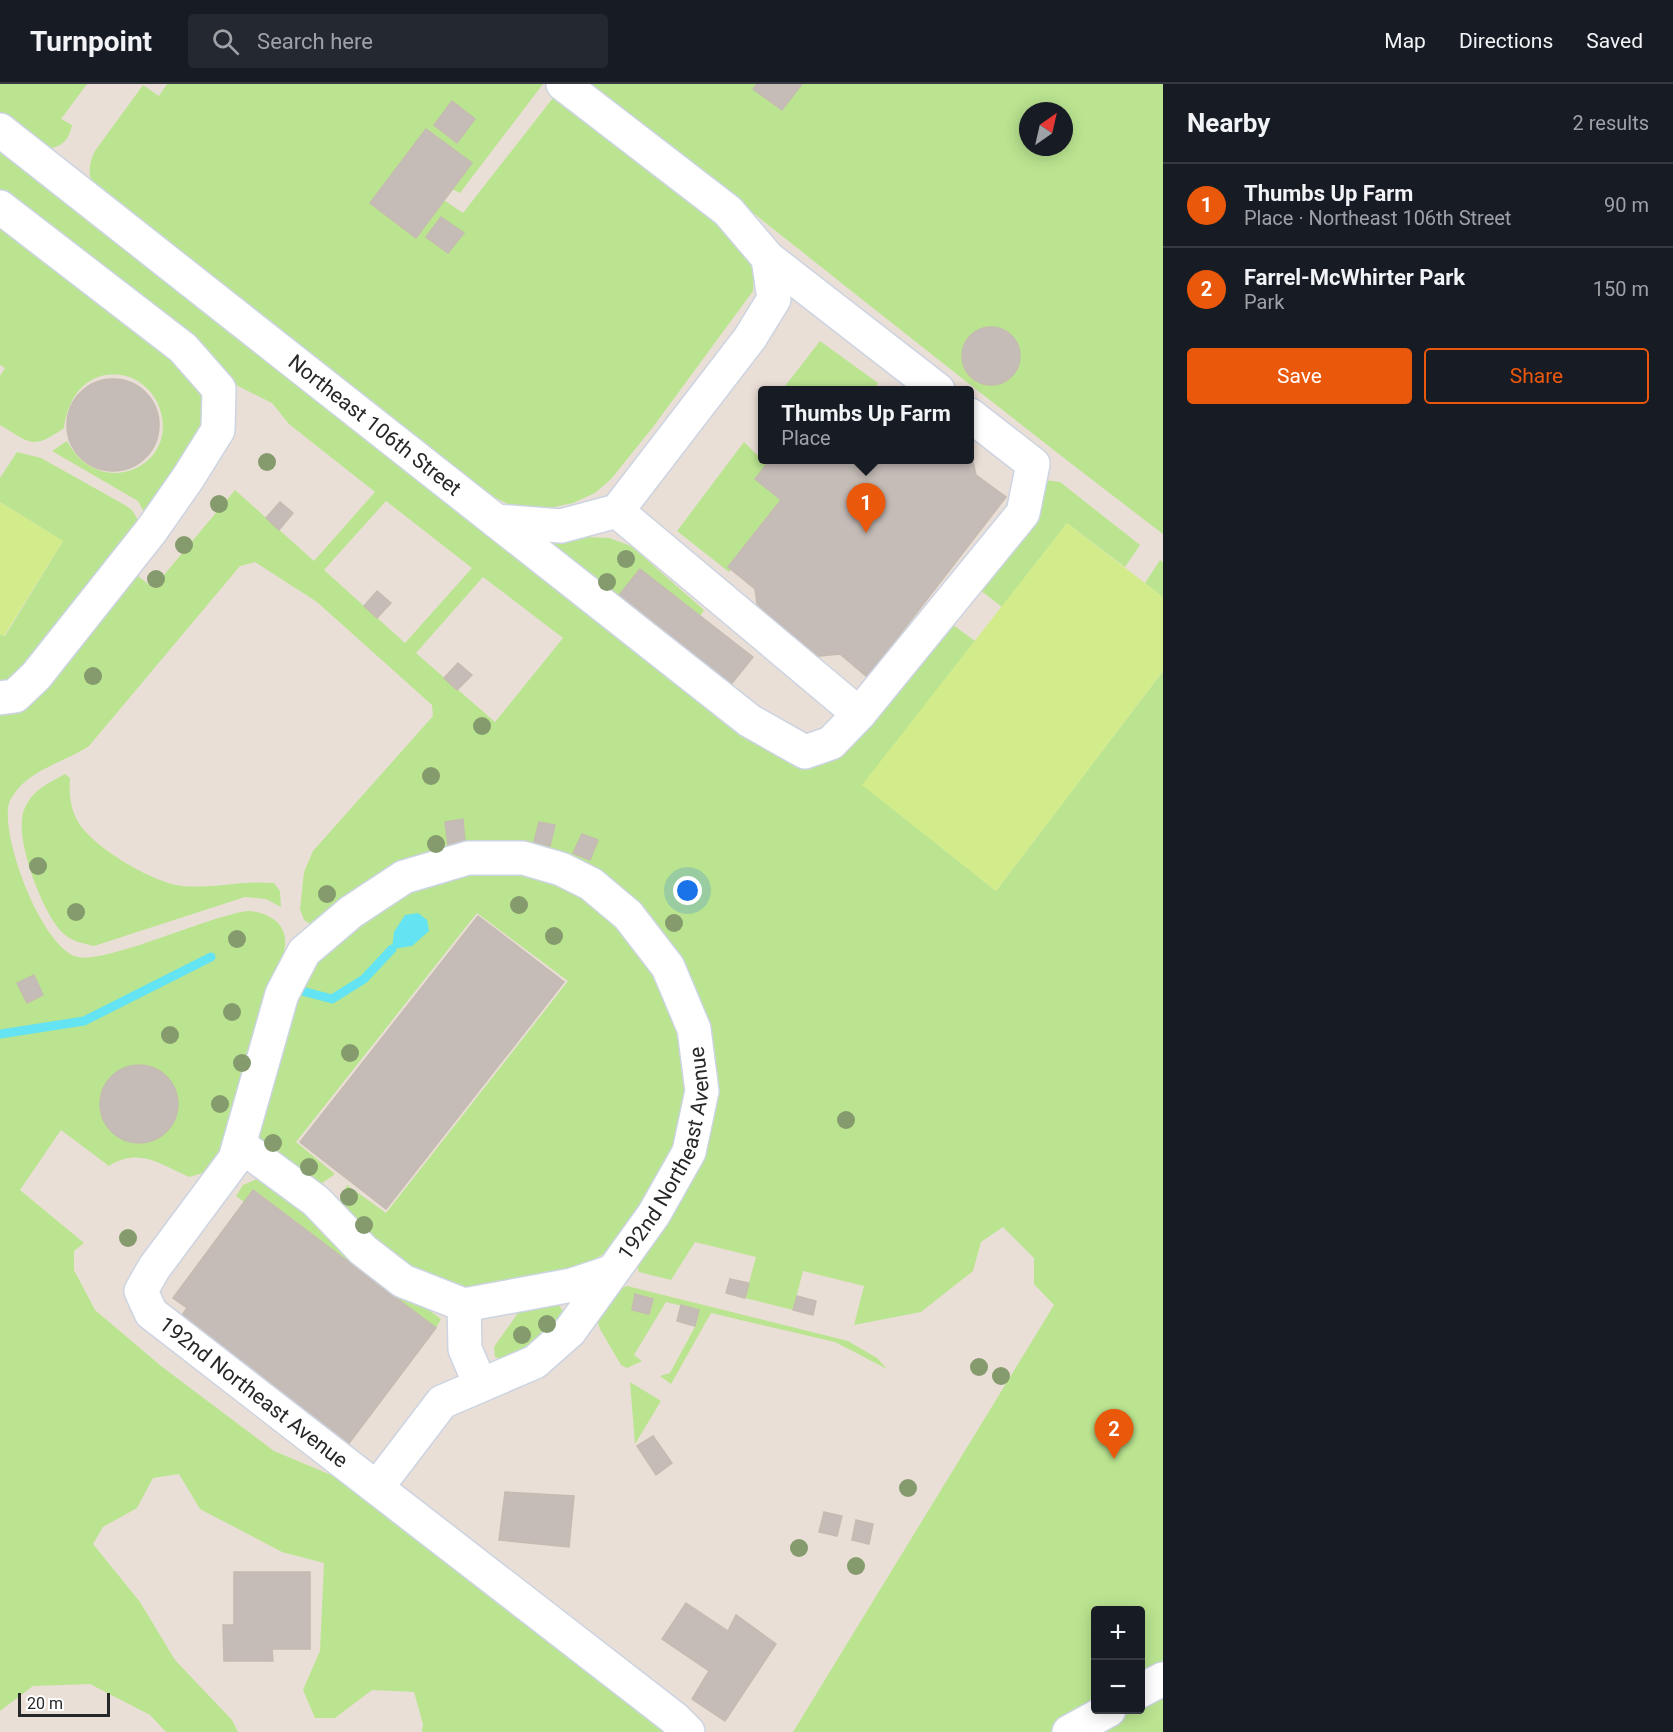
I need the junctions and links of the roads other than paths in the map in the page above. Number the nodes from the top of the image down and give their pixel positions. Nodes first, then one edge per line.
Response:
1 (564, 84) edge
2 (0, 130) edge
3 (0, 207) edge
4 (768, 258) junction
5 (933, 386) edge
6 (974, 419) edge
7 (616, 511) junction
8 (496, 521) junction
9 (0, 698) edge
10 (859, 714) junction
11 (240, 1145) junction
12 (611, 1272) junction
13 (464, 1305) junction
14 (480, 1384) junction
15 (378, 1486) junction
16 (1163, 1679) edge
17 (1145, 1689) edge
18 (1102, 1714) edge
19 (688, 1732) edge
20 (1069, 1732) edge

1 - 4 street
2 - 8 street, Northeast 106th Street
3 - 9 street
4 - 5 street
4 - 7 street
6 - 10 street, Northeast 106th Street
7 - 8 street
7 - 10 street
8 - 10 street, Northeast 106th Street
11 - 12 street, 192nd Northeast Avenue
11 - 13 street
11 - 15 street, 192nd Northeast Avenue
12 - 13 street
12 - 14 street, 192nd Northeast Avenue
13 - 14 street
14 - 15 street, 192nd Northeast Avenue
15 - 19 street, 192nd Northeast Avenue
16 - 17 street
18 - 20 street

